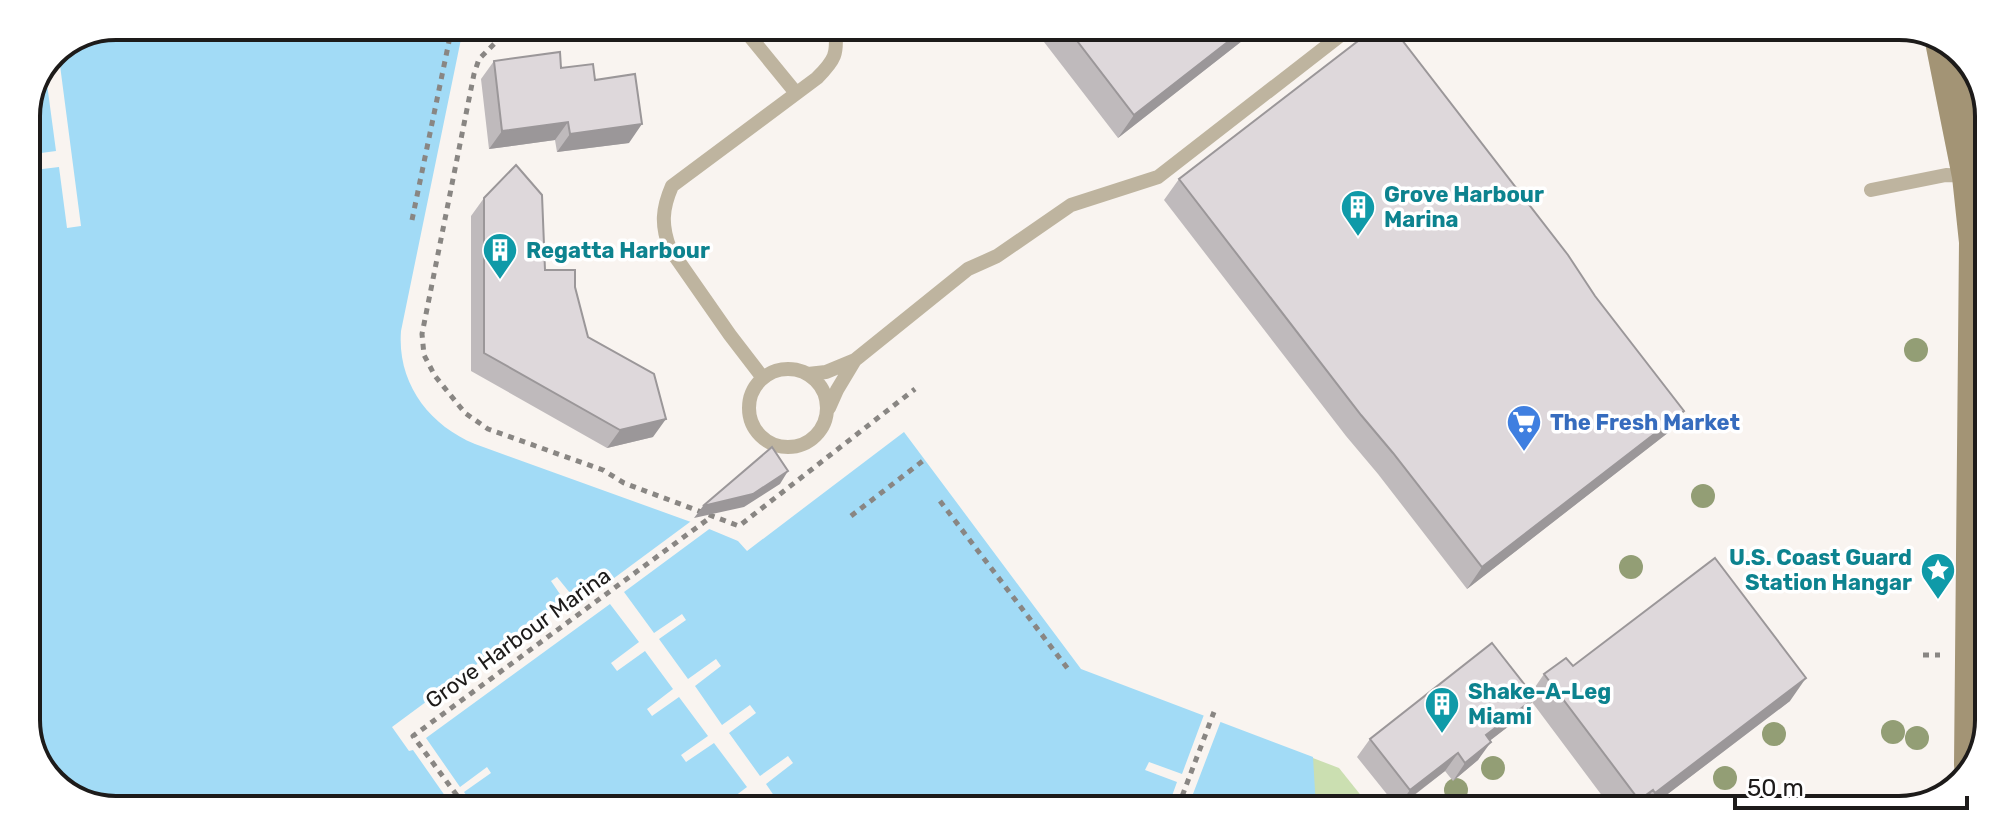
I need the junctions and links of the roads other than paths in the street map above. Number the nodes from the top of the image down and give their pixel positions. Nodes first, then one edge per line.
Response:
1 (753, 40) edge
2 (836, 40) edge
3 (1334, 40) edge
4 (1947, 58) edge
5 (796, 93) junction
6 (1971, 176) junction
7 (1871, 190) dead end
8 (1975, 214) edge
9 (855, 360) junction
10 (808, 374) junction
11 (763, 378) junction
12 (828, 410) junction
13 (1975, 556) edge
14 (1973, 737) edge

1 - 5 lane
2 - 5 lane
3 - 9 lane
4 - 6 main road
5 - 11 lane
6 - 7 lane
6 - 8 main road
9 - 10 lane
9 - 12 lane
10 - 11 lane
10 - 12 lane
11 - 12 lane
13 - 14 main road

